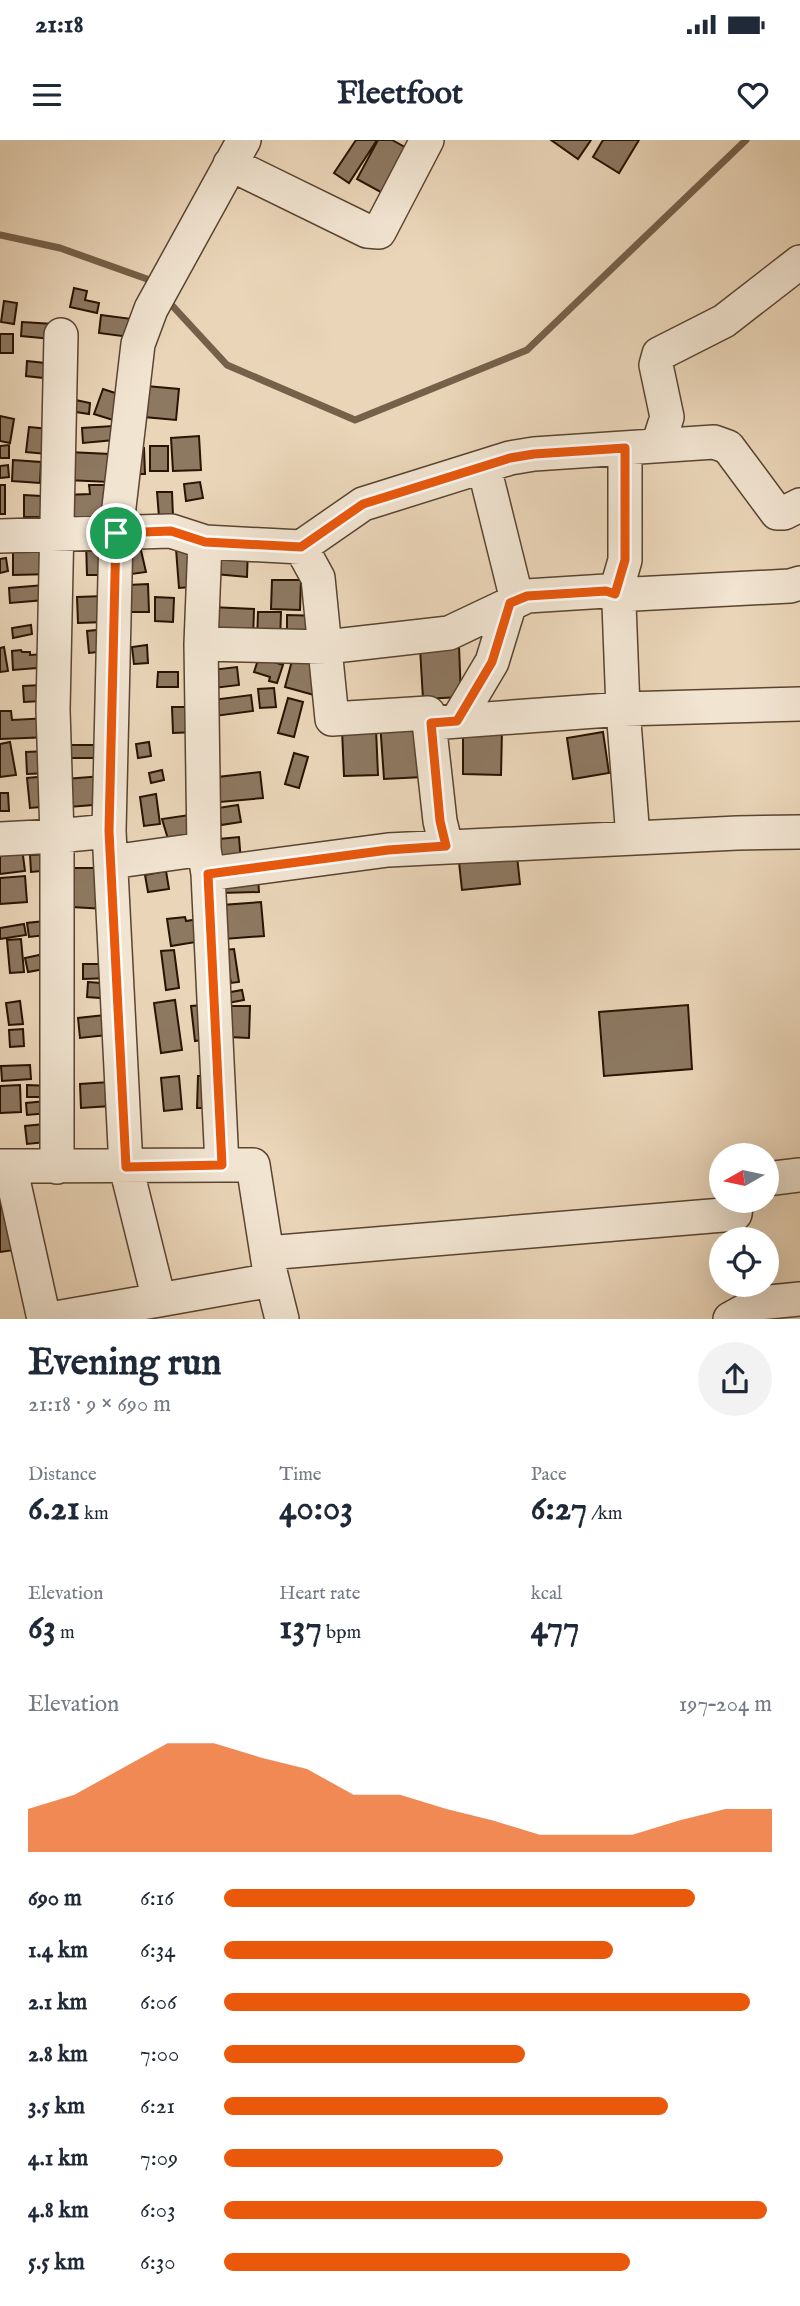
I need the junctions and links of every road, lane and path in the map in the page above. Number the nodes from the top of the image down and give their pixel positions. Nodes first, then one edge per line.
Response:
1 (427, 140) edge
2 (237, 152) edge
3 (800, 262) edge
4 (61, 335) dead end
5 (658, 445) junction
6 (625, 448) junction
7 (484, 467) junction
8 (794, 517) edge
9 (116, 533) junction
10 (55, 535) junction
11 (0, 536) edge
12 (205, 542) junction
13 (301, 547) junction
14 (800, 583) edge
15 (615, 594) junction
16 (514, 601) junction
17 (201, 644) junction
18 (326, 647) junction
19 (800, 704) edge
20 (623, 709) junction
21 (444, 722) junction
22 (800, 832) edge
23 (57, 836) junction
24 (633, 838) junction
25 (0, 839) edge
26 (110, 846) junction
27 (446, 846) junction
28 (206, 862) junction
29 (222, 1165) junction
30 (5, 1166) edge
31 (57, 1167) junction
32 (126, 1167) junction
33 (800, 1175) edge
34 (779, 1178) edge
35 (735, 1213) edge
36 (269, 1266) junction
37 (800, 1299) edge
38 (159, 1300) junction
39 (44, 1319) edge
40 (50, 1319) edge
41 (282, 1319) edge
42 (730, 1319) edge

1 - 2 street
2 - 9 street
3 - 5 street
4 - 10 street
5 - 6 street
5 - 8 street
6 - 7 street
6 - 15 street
7 - 13 street
7 - 16 street
9 - 10 street
9 - 12 street
9 - 26 street
10 - 11 street
10 - 23 street
12 - 13 street
12 - 17 street
13 - 18 street
14 - 15 street
15 - 16 street
15 - 20 street
16 - 18 street
16 - 21 street
17 - 18 street
17 - 28 street
18 - 21 street
19 - 20 street
20 - 21 street
20 - 24 street
21 - 27 street
22 - 24 street
23 - 25 street
23 - 26 street
23 - 31 street
24 - 27 street
26 - 28 street
26 - 32 street
27 - 28 street
28 - 29 street
29 - 32 street
29 - 36 street
30 - 31 street
30 - 39 street
31 - 32 street
32 - 38 street
33 - 34 street
35 - 36 street
36 - 38 street
36 - 41 street
37 - 42 street
38 - 40 street

